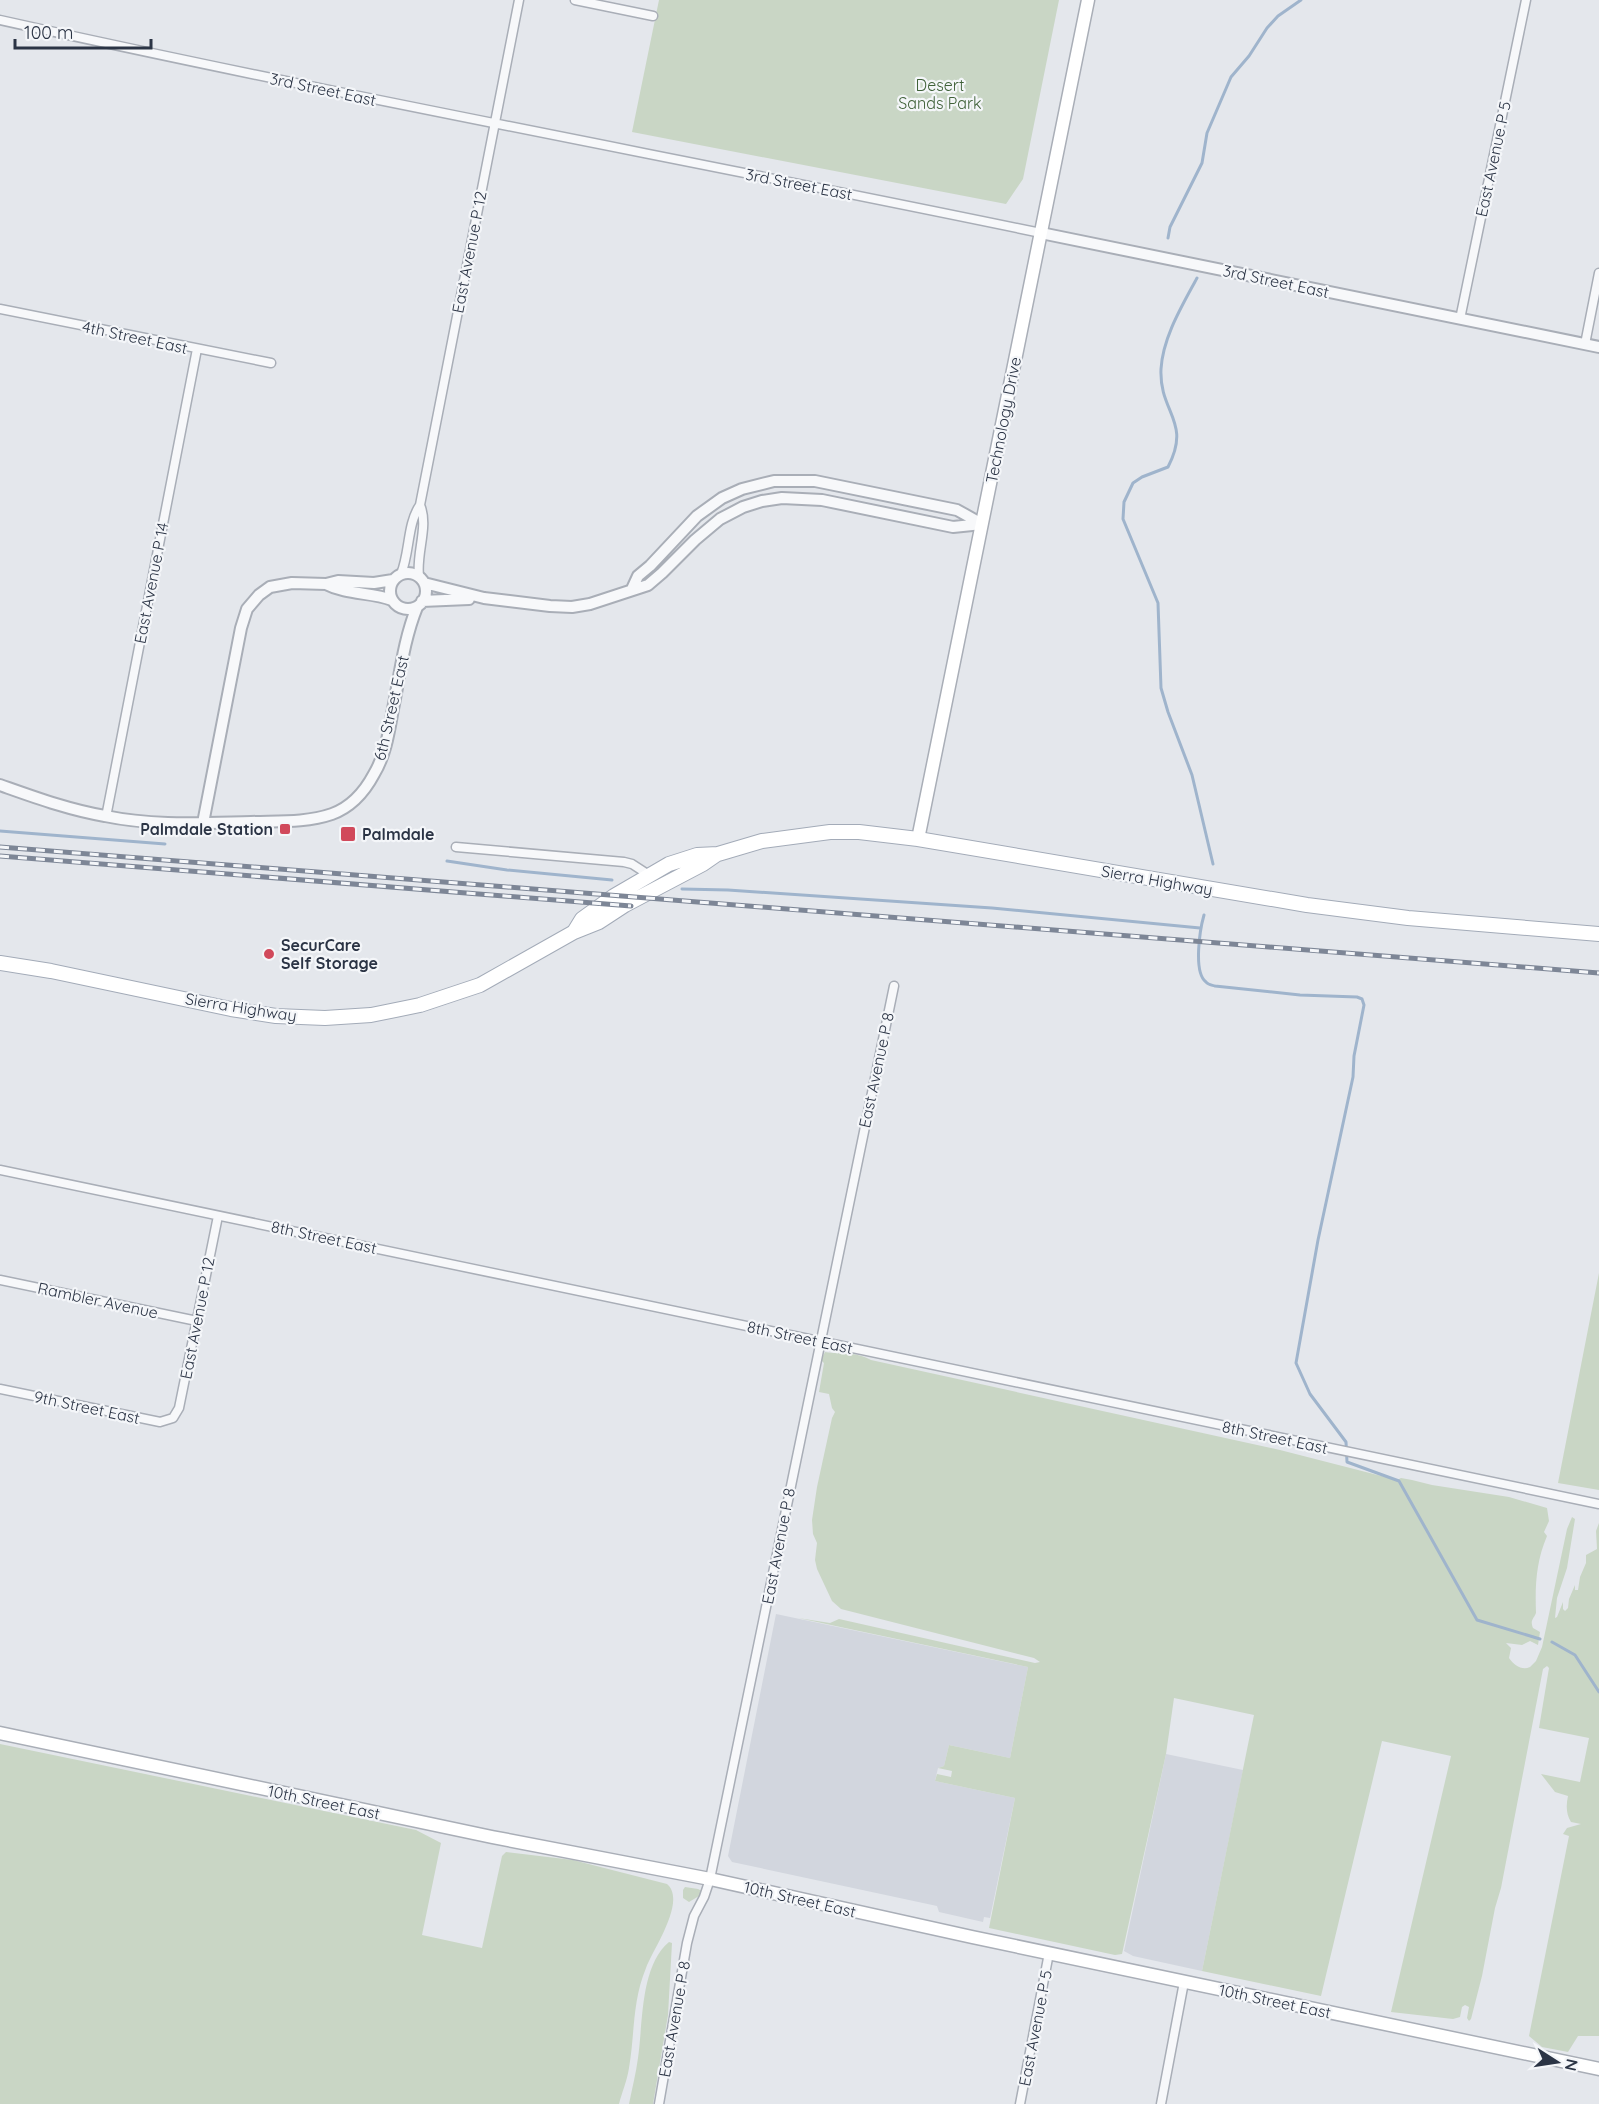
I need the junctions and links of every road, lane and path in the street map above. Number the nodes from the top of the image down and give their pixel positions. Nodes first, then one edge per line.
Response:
1 (519, 0) edge
2 (575, 0) edge
3 (1088, 0) edge
4 (1526, 0) edge
5 (653, 16) dead end
6 (0, 20) edge
7 (494, 124) junction
8 (1041, 233) junction
9 (1599, 273) edge
10 (0, 309) edge
11 (1460, 319) junction
12 (1585, 344) junction
13 (1599, 347) edge
14 (197, 350) junction
15 (271, 363) dead end
16 (420, 505) junction
17 (982, 524) junction
18 (397, 577) junction
19 (422, 580) junction
20 (326, 584) junction
21 (632, 589) junction
22 (484, 598) junction
23 (392, 600) junction
24 (420, 604) junction
25 (0, 785) edge
26 (106, 817) junction
27 (203, 823) junction
28 (918, 839) junction
29 (456, 847) dead end
30 (718, 854) junction
31 (649, 874) junction
32 (574, 932) junction
33 (1599, 934) edge
34 (0, 963) edge
35 (894, 986) dead end
36 (0, 1170) edge
37 (218, 1216) junction
38 (0, 1280) edge
39 (197, 1321) junction
40 (819, 1341) junction
41 (0, 1389) edge
42 (173, 1418) joint
43 (1599, 1504) edge
44 (0, 1733) edge
45 (710, 1879) junction
46 (1050, 1953) junction
47 (1184, 1982) junction
48 (1599, 2070) edge
49 (659, 2104) edge
50 (1020, 2104) edge
51 (1161, 2104) edge

1 - 7 street, East Avenue P 12
2 - 5 street
3 - 8 main road, Technology Drive
4 - 11 street, East Avenue P 5
6 - 7 street, 3rd Street East
7 - 8 street, 3rd Street East
7 - 16 street, East Avenue P 12
8 - 11 street, 3rd Street East
8 - 17 main road, Technology Drive
9 - 12 street
10 - 14 street, 4th Street East
11 - 12 street, 3rd Street East
12 - 13 street, 3rd Street East
14 - 15 street, 4th Street East
14 - 26 street, East Avenue P 14
16 - 18 street, East Avenue P 12
16 - 19 street, East Avenue P 12
17 - 21 street
17 - 21 street
17 - 28 main road, Technology Drive
18 - 19 street
18 - 20 street
18 - 23 street
19 - 22 street
19 - 24 street
20 - 23 street
20 - 27 street
21 - 22 street
22 - 24 street
23 - 24 street
24 - 27 street, 6th Street East
25 - 26 street, 6th Street East
26 - 27 street, 6th Street East
28 - 30 main road, Sierra Highway
28 - 33 main road, Sierra Highway
29 - 31 street
30 - 31 main road, Sierra Highway
30 - 32 main road, Sierra Highway
31 - 32 main road, Sierra Highway
32 - 34 main road, Sierra Highway
35 - 40 street, East Avenue P 8
36 - 37 street, 8th Street East
37 - 39 street, East Avenue P 12
37 - 40 street, 8th Street East
38 - 39 street, Rambler Avenue
39 - 42 street, East Avenue P 12
40 - 43 street, 8th Street East
40 - 45 street, East Avenue P 8
41 - 42 street, 9th Street East
44 - 45 main road, 10th Street East
45 - 46 main road, 10th Street East
45 - 49 street, East Avenue P 8
46 - 47 main road, 10th Street East
46 - 50 street, East Avenue P 5
47 - 48 main road, 10th Street East
47 - 51 street

